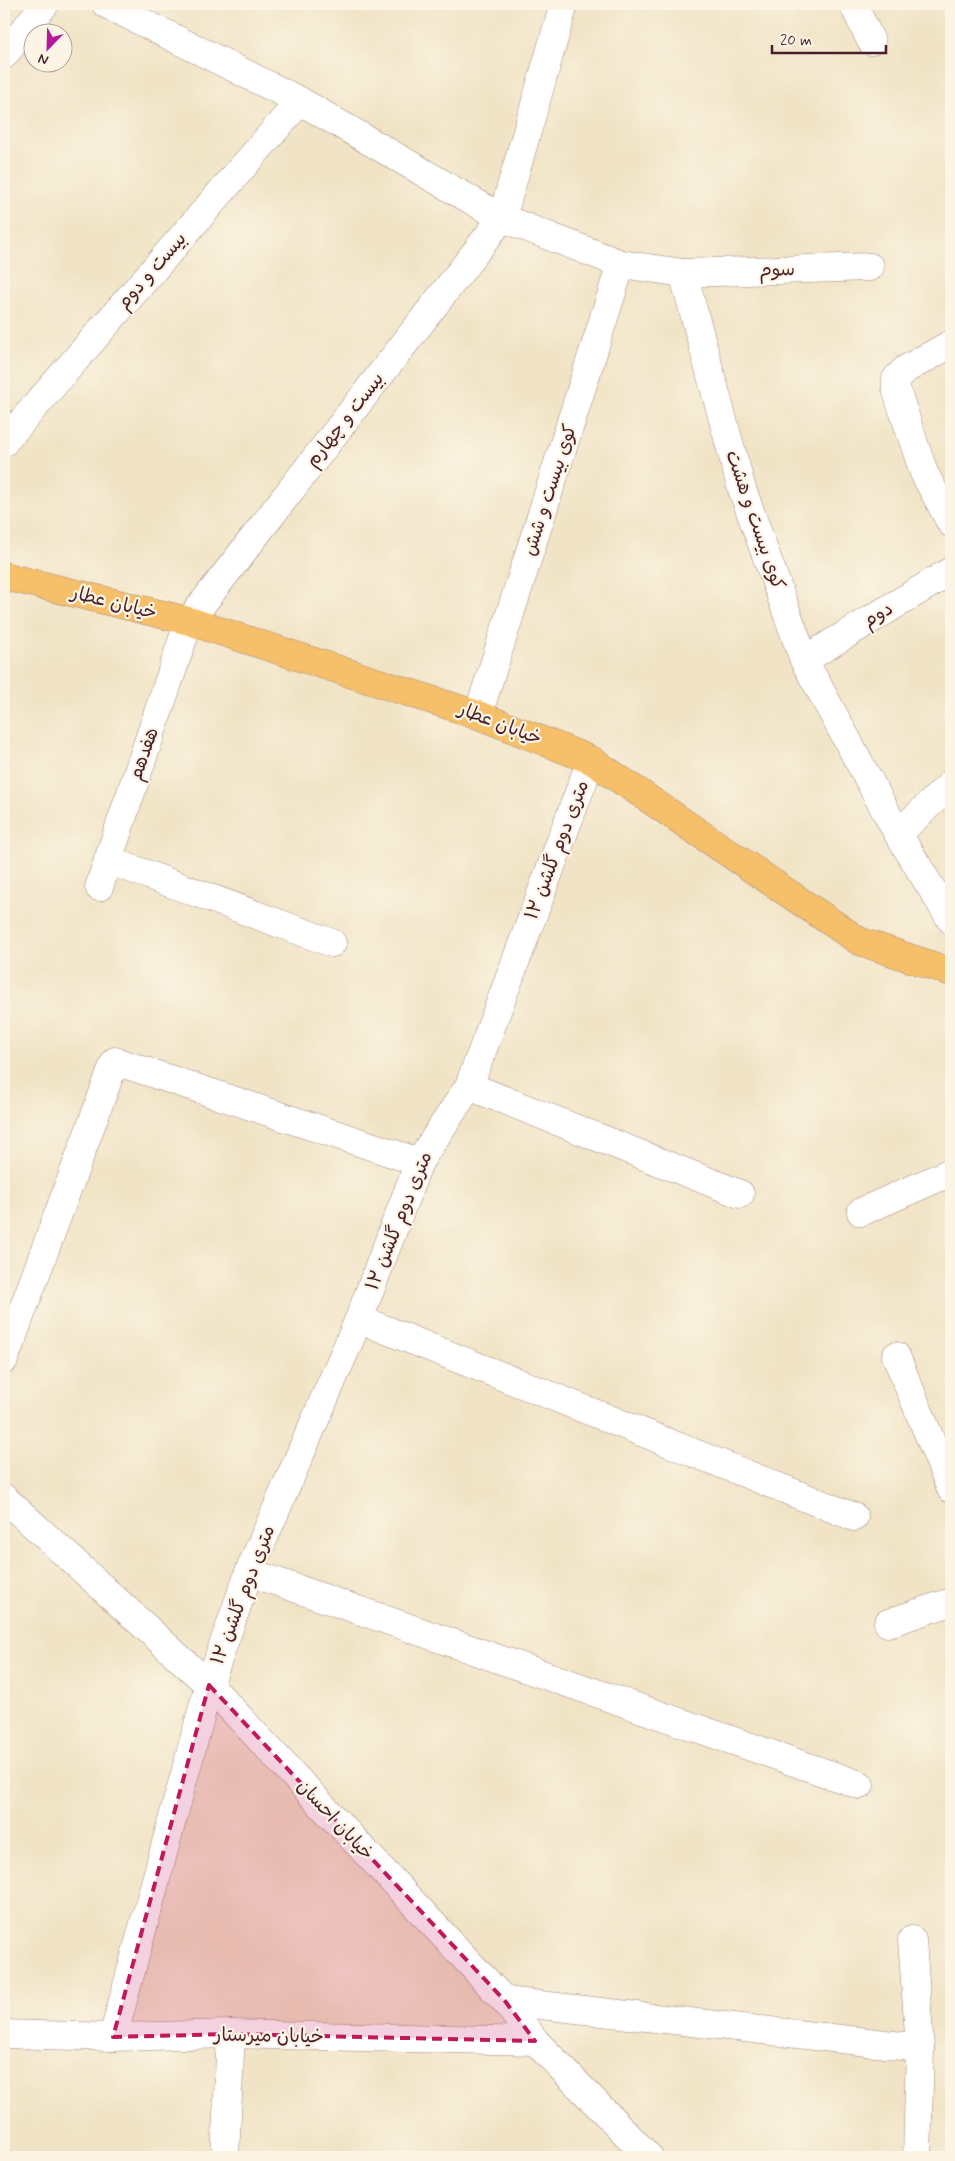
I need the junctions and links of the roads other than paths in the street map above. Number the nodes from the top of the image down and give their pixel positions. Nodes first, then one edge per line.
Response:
1 (45, 4) edge
2 (106, 4) edge
3 (564, 4) edge
4 (853, 4) edge
5 (871, 41) dead end
6 (4, 56) edge
7 (300, 101) junction
8 (502, 218) junction
9 (621, 264) junction
10 (870, 267) dead end
11 (683, 273) junction
12 (951, 344) edge
13 (4, 442) edge
14 (951, 523) edge
15 (951, 571) edge
16 (4, 576) edge
17 (189, 621) junction
18 (804, 660) junction
19 (478, 715) junction
20 (591, 760) junction
21 (951, 784) edge
22 (898, 834) junction
23 (108, 860) junction
24 (99, 887) dead end
25 (951, 920) edge
26 (332, 943) dead end
27 (951, 972) edge
28 (469, 1086) junction
29 (419, 1162) junction
30 (951, 1172) edge
31 (740, 1194) dead end
32 (861, 1212) dead end
33 (359, 1319) junction
34 (896, 1356) dead end
35 (4, 1360) edge
36 (951, 1489) edge
37 (4, 1498) edge
38 (854, 1517) dead end
39 (249, 1572) junction
40 (951, 1602) edge
41 (888, 1623) dead end
42 (209, 1685) junction
43 (860, 1785) dead end
44 (912, 1940) dead end
45 (505, 2001) junction
46 (4, 2034) edge
47 (232, 2034) junction
48 (113, 2037) junction
49 (535, 2041) junction
50 (920, 2048) junction
51 (225, 2157) edge
52 (649, 2157) edge
53 (917, 2157) edge

1 - 6 street
2 - 7 street
3 - 8 street
4 - 5 street
7 - 8 street
7 - 13 street, بیست و دوم
8 - 9 street
8 - 17 street, بیست و چهارم
9 - 11 street
9 - 19 street, کوی بیست و شش
10 - 11 street, سوم
11 - 18 street, کوی بیست و هشت
12 - 14 street
15 - 18 street, دوم
16 - 17 main road, خیابان عطار
17 - 19 main road, خیابان عطار
17 - 23 street, هفدهم
18 - 22 street, کوی بیست و هشت
19 - 20 main road, خیابان عطار
20 - 27 main road, خیابان عطار
20 - 28 street, ۱۲ متری دوم گلشن
21 - 22 street
22 - 25 street, کوی بیست و هشت
23 - 24 street, هفدهم
23 - 26 street
28 - 29 street, ۱۲ متری دوم گلشن
28 - 31 street
29 - 33 street, ۱۲ متری دوم گلشن
29 - 35 street
30 - 32 street
33 - 38 street
33 - 39 street, ۱۲ متری دوم گلشن
34 - 36 street
37 - 42 street, خیابان احسان
39 - 42 street, ۱۲ متری دوم گلشن
39 - 43 street
40 - 41 street
42 - 45 street, خیابان احسان
42 - 48 street, ۱۲ متری دوم گلشن
44 - 50 street
45 - 49 street, خیابان احسان
45 - 50 street
46 - 48 street, خیابان میرستار
47 - 48 street, خیابان میرستار
47 - 49 street, خیابان میرستار
47 - 51 street
49 - 52 street, خیابان احسان
50 - 53 street

